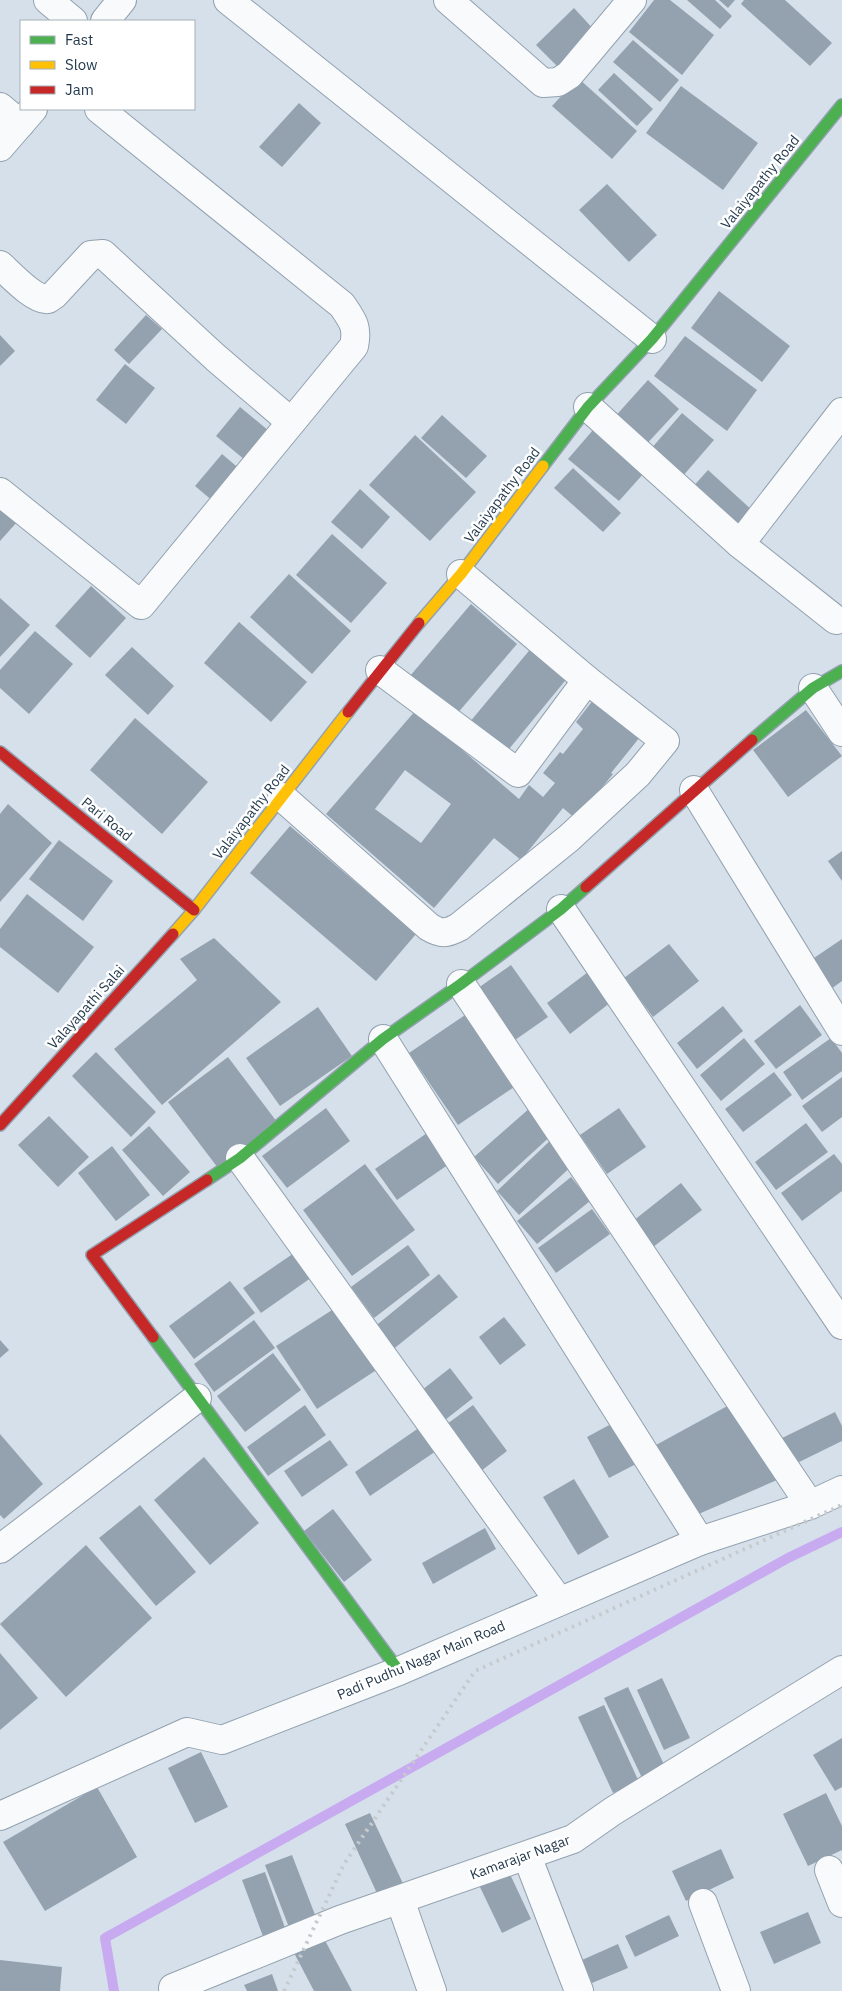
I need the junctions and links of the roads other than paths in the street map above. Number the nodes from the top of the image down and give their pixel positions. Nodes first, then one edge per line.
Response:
1 (48, 0) edge
2 (122, 0) edge
3 (228, 0) edge
4 (448, 0) edge
5 (632, 0) edge
6 (72, 20) edge
7 (106, 20) edge
8 (100, 110) edge
9 (18, 113) edge
10 (838, 118) edge
11 (0, 147) edge
12 (0, 265) edge
13 (652, 339) junction
14 (588, 407) junction
15 (842, 412) edge
16 (291, 422) junction
17 (0, 492) edge
18 (740, 544) junction
19 (461, 574) junction
20 (836, 620) dead end
21 (380, 670) junction
22 (842, 671) edge
23 (586, 680) junction
24 (813, 688) junction
25 (842, 732) edge
26 (0, 752) edge
27 (694, 790) junction
28 (282, 797) junction
29 (562, 909) junction
30 (194, 910) junction
31 (461, 984) junction
32 (842, 1031) edge
33 (383, 1039) junction
34 (0, 1125) edge
35 (240, 1158) junction
36 (842, 1325) edge
37 (197, 1398) junction
38 (842, 1490) edge
39 (810, 1505) junction
40 (700, 1541) junction
41 (0, 1549) edge
42 (559, 1601) junction
43 (842, 1670) edge
44 (399, 1671) junction
45 (0, 1816) edge
46 (527, 1856) junction
47 (829, 1870) dead end
48 (400, 1900) junction
49 (842, 1902) edge
50 (704, 1903) dead end
51 (174, 1991) edge
52 (432, 1991) edge
53 (579, 1991) edge
54 (736, 1991) edge

1 - 6 street
2 - 7 street
3 - 13 street
4 - 5 street
8 - 16 street
9 - 11 street
10 - 13 street, Valaiyapathy Road
12 - 16 street
13 - 14 street, Valaiyapathy Road
14 - 18 street
14 - 19 street, Valaiyapathy Road
15 - 18 street
16 - 17 street
18 - 20 street
19 - 21 street, Valaiyapathy Road
19 - 23 street
21 - 23 street
21 - 28 street, Valaiyapathy Road
22 - 24 street
23 - 28 street
24 - 25 street
24 - 27 street
26 - 30 street, Pari Road
27 - 29 street
27 - 32 street
28 - 30 street, Valaiyapathy Road
29 - 31 street
29 - 36 street
30 - 34 street, Valayapathi Salai
31 - 33 street
31 - 39 street
33 - 35 street
33 - 40 street
35 - 37 street
35 - 42 street
37 - 41 street
37 - 44 street
38 - 39 street, Padi Pudhu Nagar Main Road
39 - 40 street, Padi Pudhu Nagar Main Road
40 - 42 street, Padi Pudhu Nagar Main Road
42 - 44 street, Padi Pudhu Nagar Main Road
43 - 46 street, Kamarajar Nagar
44 - 45 street, Padi Pudhu Nagar Main Road
46 - 48 street, Kamarajar Nagar
46 - 53 street
47 - 49 street
48 - 51 street, Kamarajar Nagar
48 - 52 street
50 - 54 street

